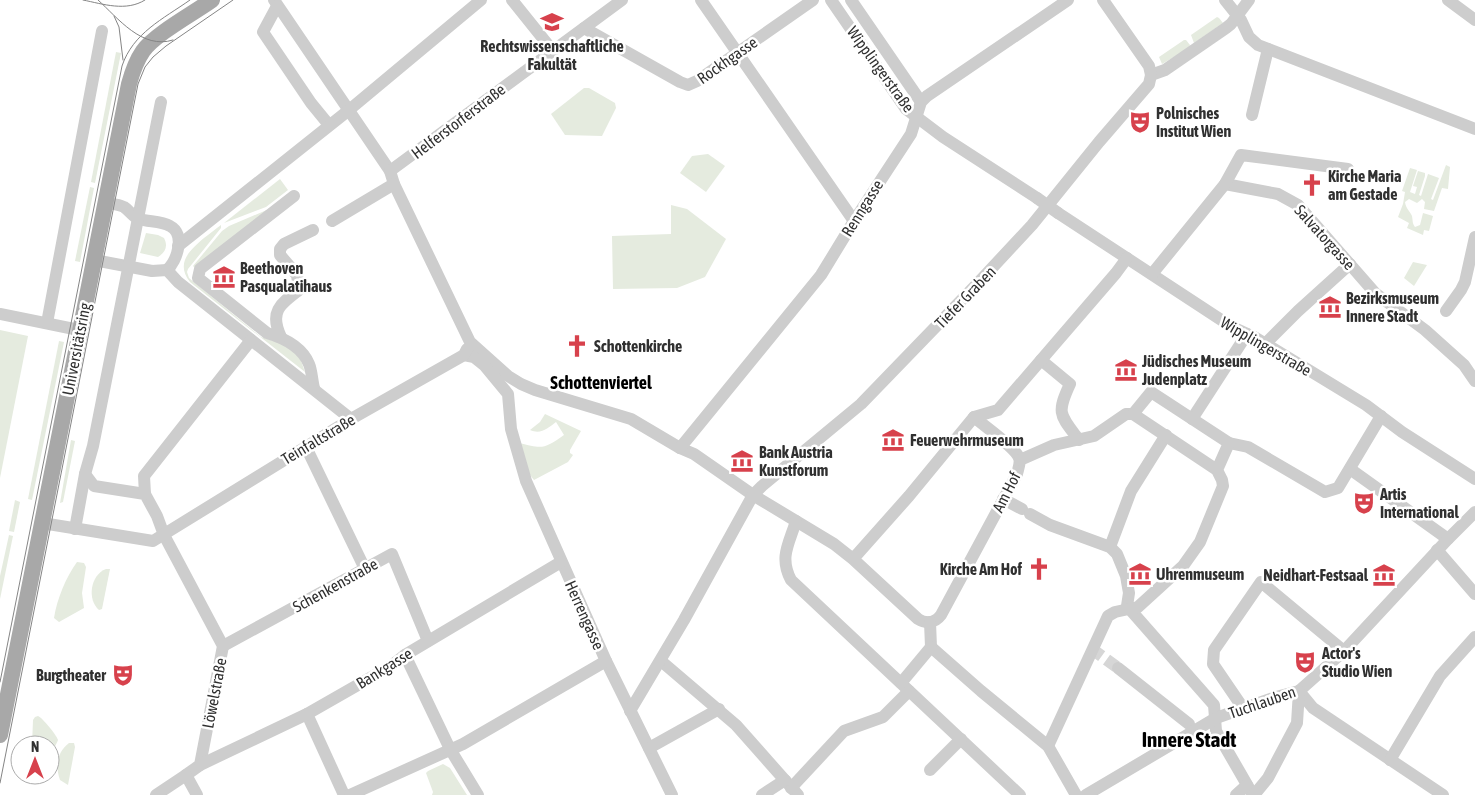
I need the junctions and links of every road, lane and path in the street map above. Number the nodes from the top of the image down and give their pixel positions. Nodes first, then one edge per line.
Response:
1 (212, 0) edge
2 (481, 0) edge
3 (512, 0) edge
4 (622, 0) edge
5 (702, 0) edge
6 (814, 0) edge
7 (831, 0) edge
8 (851, 0) edge
9 (1068, 0) edge
10 (1103, 0) edge
11 (1225, 0) edge
12 (1249, 0) edge
13 (1448, 0) edge
14 (275, 3) edge
15 (1237, 15) junction
16 (1475, 20) edge
17 (584, 28) junction
18 (102, 31) dead end
19 (1268, 49) junction
20 (553, 51) junction
21 (738, 52) junction
22 (1151, 75) junction
23 (161, 102) dead end
24 (921, 102) junction
25 (349, 110) junction
26 (1252, 115) dead end
27 (915, 117) junction
28 (329, 125) junction
29 (1475, 129) edge
30 (1348, 170) dead end
31 (392, 177) junction
32 (1225, 184) junction
33 (294, 196) dead end
34 (105, 203) junction
35 (137, 218) junction
36 (332, 221) dead end
37 (854, 221) junction
38 (313, 230) dead end
39 (1475, 237) edge
40 (178, 246) junction
41 (1127, 258) junction
42 (94, 260) junction
43 (1350, 264) junction
44 (128, 266) junction
45 (167, 270) junction
46 (1152, 274) junction
47 (1470, 285) edge
48 (1446, 311) dead end
49 (0, 314) edge
50 (47, 323) junction
51 (79, 330) junction
52 (1247, 334) junction
53 (281, 337) junction
54 (251, 340) junction
55 (470, 342) junction
56 (1266, 344) junction
57 (464, 355) junction
58 (1041, 360) junction
59 (1475, 381) edge
60 (527, 387) junction
61 (314, 388) junction
62 (508, 394) junction
63 (1133, 414) junction
64 (1381, 416) junction
65 (974, 418) junction
66 (352, 419) junction
67 (1192, 419) junction
68 (1166, 436) junction
69 (1079, 440) junction
70 (1229, 443) junction
71 (306, 446) junction
72 (680, 448) junction
73 (1020, 460) junction
74 (1350, 469) junction
75 (1217, 470) junction
76 (85, 474) junction
77 (1475, 479) edge
78 (145, 494) junction
79 (753, 495) junction
80 (1003, 498) junction
81 (1475, 512) edge
82 (796, 521) junction
83 (42, 523) junction
84 (75, 529) junction
85 (164, 535) junction
86 (1448, 539) junction
87 (1110, 547) junction
88 (1437, 550) junction
89 (853, 559) junction
90 (561, 562) junction
91 (365, 569) junction
92 (1475, 594) edge
93 (1131, 610) junction
94 (930, 622) junction
95 (1475, 637) edge
96 (428, 641) junction
97 (223, 646) junction
98 (931, 647) junction
99 (1344, 651) junction
100 (405, 655) junction
101 (606, 661) junction
102 (661, 661) junction
103 (1118, 668) tunnel mouth
104 (905, 687) junction
105 (1299, 692) junction
106 (1243, 708) junction
107 (719, 709) junction
108 (630, 711) junction
109 (307, 714) junction
110 (1216, 718) junction
111 (1189, 724) dead end
112 (0, 735) edge
113 (961, 739) junction
114 (1048, 746) junction
115 (649, 748) junction
116 (450, 749) junction
117 (1390, 760) junction
118 (200, 765) junction
119 (930, 770) dead end
120 (186, 775) junction
121 (791, 788) edge
122 (1251, 792) edge
123 (156, 795) edge
124 (197, 795) edge
125 (344, 795) edge
126 (350, 795) edge
127 (478, 795) edge
128 (672, 795) edge
129 (762, 795) edge
130 (1020, 795) edge
131 (1076, 795) edge
132 (1086, 795) edge
133 (1236, 795) edge
134 (1443, 795) edge

1 - 34 main road, Universitätsring
2 - 25 street
3 - 20 street
4 - 17 street, Helferstorferstraße
5 - 21 street
6 - 21 street, Rockhgasse
7 - 27 street, Wipplingerstraße
8 - 24 street, Wipplingerstraße
9 - 24 street
10 - 22 street
11 - 15 street
12 - 15 street
13 - 16 street
14 - 25 street
14 - 28 street
15 - 19 street
15 - 22 street
17 - 20 street, Helferstorferstraße
17 - 21 street, Rockhgasse
18 - 50 street, Universitätsring
19 - 26 street
19 - 29 street
20 - 31 street, Helferstorferstraße
21 - 37 street
22 - 79 street, Tiefer Graben
23 - 35 street
24 - 27 street, Renngasse
25 - 28 street
25 - 31 street
27 - 37 street, Renngasse
27 - 41 street, Wipplingerstraße, bridge
28 - 40 street
30 - 32 street
31 - 36 street, Helferstorferstraße
31 - 55 street
32 - 43 street, Salvatorgasse
32 - 46 street
33 - 53 street
34 - 35 street
34 - 42 main road, Universitätsring
35 - 40 street
35 - 44 street
37 - 72 street, Renngasse
38 - 53 street
39 - 47 street
40 - 45 street
41 - 46 street, Wipplingerstraße
41 - 58 street
42 - 44 street
42 - 51 main road, Universitätsring
43 - 56 street
43 - 59 street, Salvatorgasse
44 - 45 street
44 - 76 street
45 - 54 street
46 - 52 street, Wipplingerstraße
47 - 48 street
49 - 50 street
50 - 51 street
51 - 83 main road, Universitätsring
52 - 56 street, Wipplingerstraße
52 - 67 street
53 - 61 street
54 - 61 street
54 - 78 street
55 - 57 street
55 - 60 street
56 - 64 street, Wipplingerstraße
57 - 62 street
57 - 66 street, Teinfaltstraße
58 - 65 street
58 - 69 street
60 - 62 street
60 - 72 street
61 - 66 street
62 - 90 street, Herrengasse
63 - 67 street
63 - 68 street
63 - 69 street
64 - 74 street
64 - 77 street, Wipplingerstraße
65 - 73 street, Am Hof
65 - 89 street
66 - 71 street, Teinfaltstraße
67 - 70 street
68 - 75 street
68 - 87 street
69 - 73 street
70 - 74 street
70 - 75 street
71 - 85 street, Teinfaltstraße
71 - 91 street
72 - 79 street
73 - 80 street, Am Hof
74 - 86 street
75 - 93 street
76 - 78 street
76 - 84 street
78 - 85 street, Löwelstraße
79 - 82 street
79 - 102 street, Tiefer Graben
80 - 87 street
80 - 94 street, Am Hof
81 - 86 street, Tuchlauben
82 - 89 street
82 - 104 street
83 - 84 street
83 - 112 main road, Universitätsring
84 - 85 street
85 - 97 street, Löwelstraße
86 - 88 street, Tuchlauben
87 - 93 street
88 - 92 street
88 - 99 street, Tuchlauben
89 - 94 street
90 - 96 street, Bankgasse
90 - 101 street, Herrengasse
91 - 96 street, Schenkenstraße
91 - 97 street, Schenkenstraße
93 - 110 street
93 - 114 street
94 - 98 street
95 - 117 street
96 - 100 street, Bankgasse
97 - 118 street, Löwelstraße
98 - 104 street
98 - 114 street
99 - 105 street, Tuchlauben
99 - 106 street
100 - 109 street, Bankgasse
100 - 116 street
101 - 108 street, Herrengasse
101 - 116 street
102 - 107 street
102 - 108 street, Tiefer Graben
103 - 111 street
104 - 113 street
104 - 121 street
105 - 106 street, Tuchlauben
105 - 117 street
105 - 122 street
106 - 110 street, Tuchlauben
107 - 115 street
107 - 121 street
108 - 115 street, Herrengasse
109 - 118 street, Bankgasse
109 - 125 street
110 - 122 street
110 - 132 street, Tuchlauben
113 - 119 street
113 - 130 street
114 - 131 street
115 - 128 street, Herrengasse
116 - 126 street
116 - 127 street
117 - 134 street
118 - 120 street
120 - 123 street
120 - 124 street
121 - 129 street
122 - 133 street

